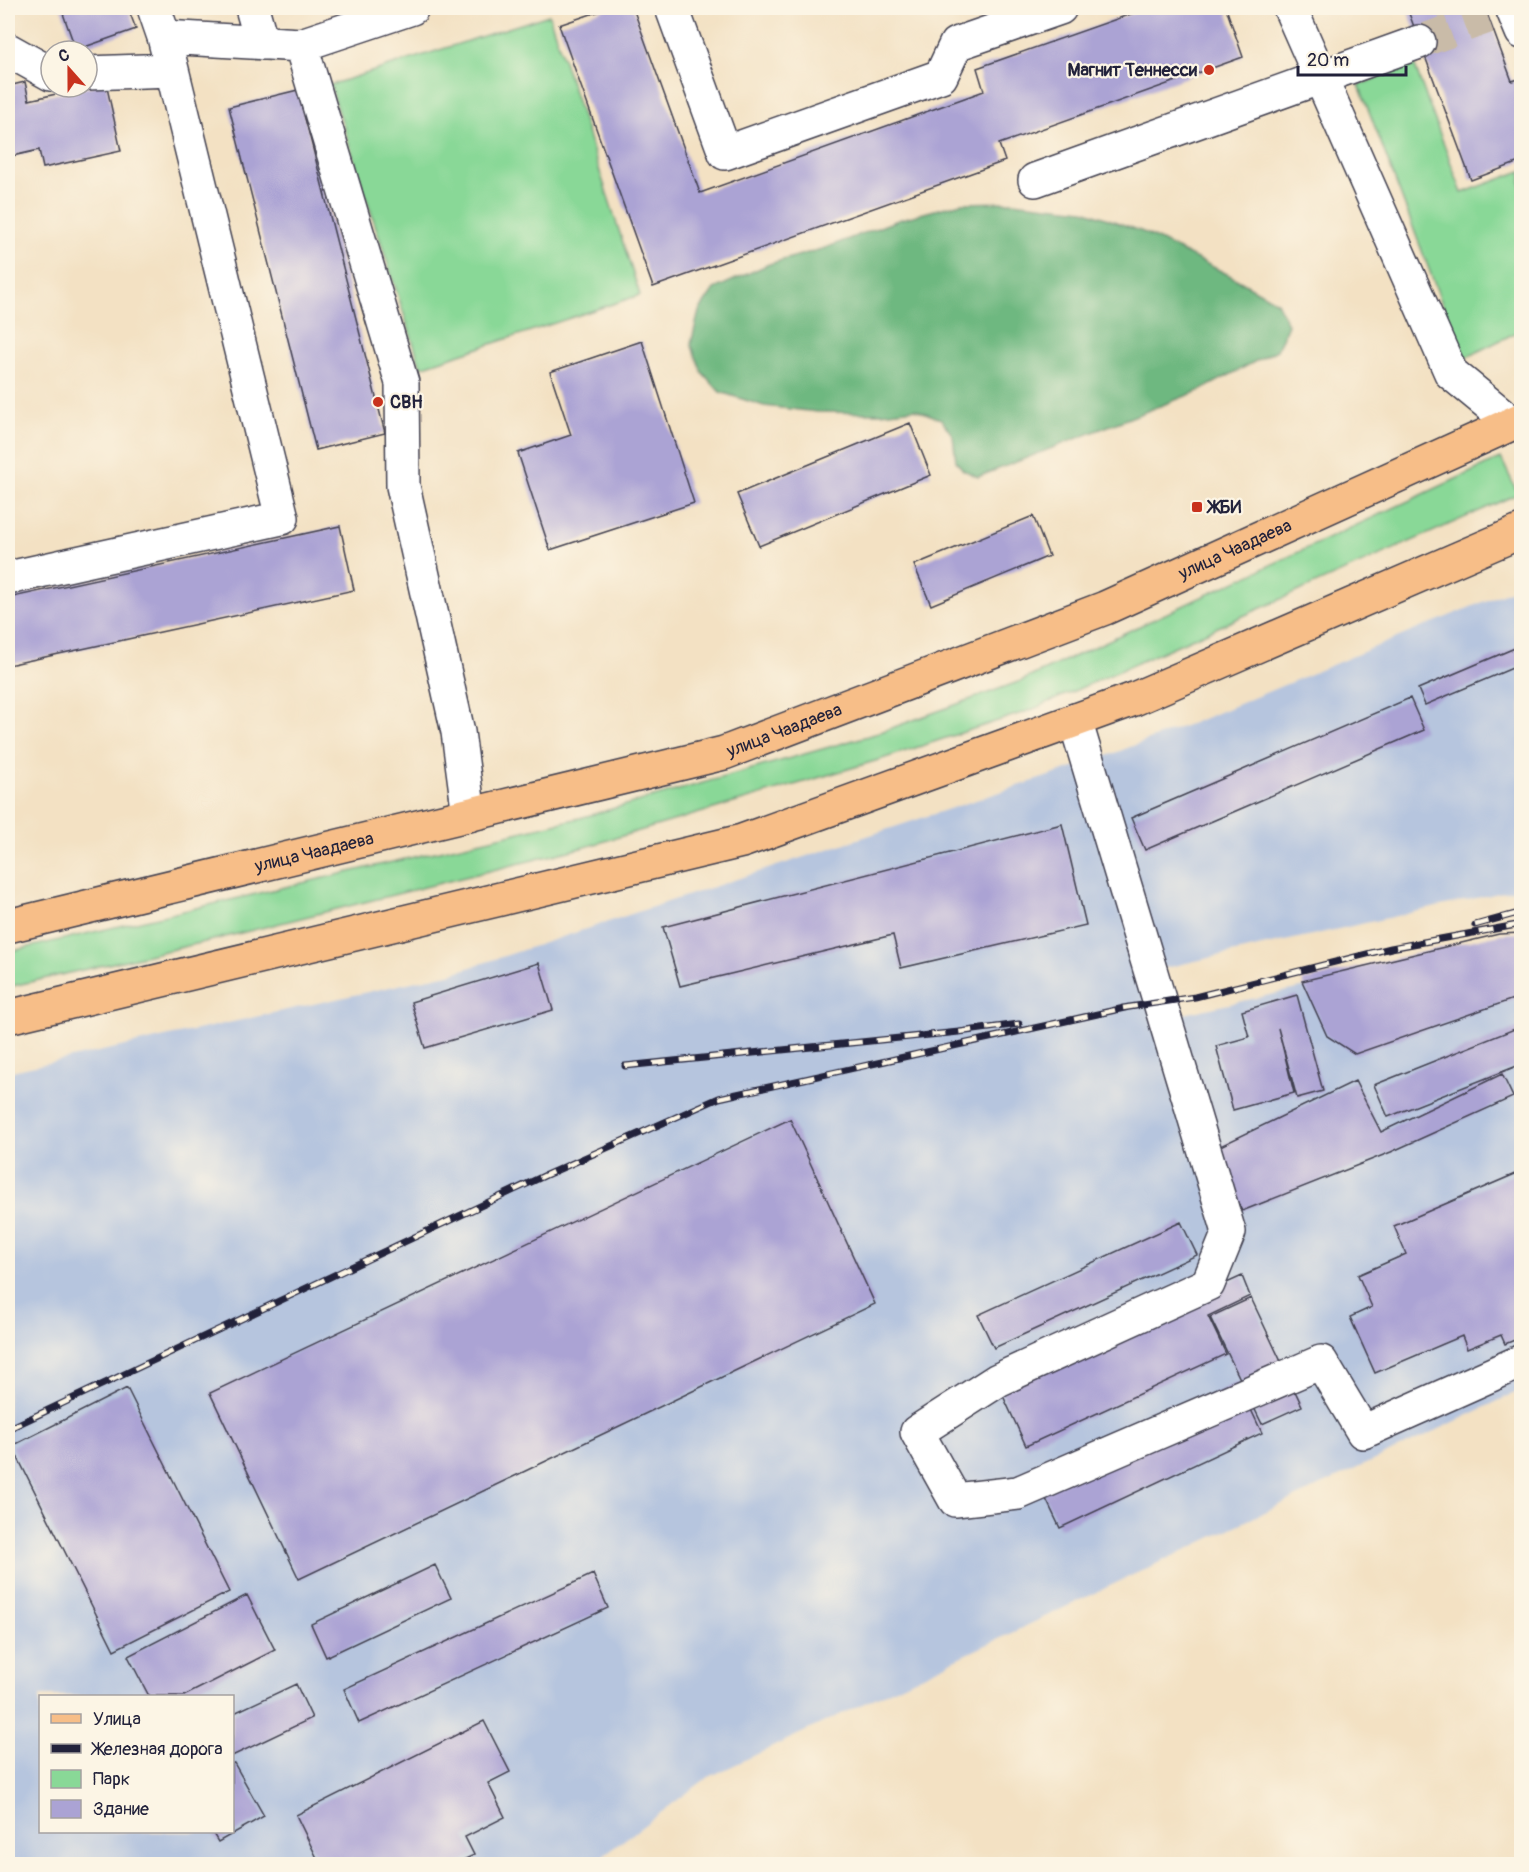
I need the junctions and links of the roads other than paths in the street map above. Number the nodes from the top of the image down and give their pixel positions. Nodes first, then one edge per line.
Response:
1 (252, 8) edge
2 (412, 8) edge
3 (672, 8) edge
4 (1060, 8) edge
5 (1290, 8) edge
6 (159, 22) edge
7 (1419, 42) tunnel mouth
8 (262, 43) junction
9 (301, 45) junction
10 (8, 50) edge
11 (39, 68) edge
12 (172, 70) junction
13 (99, 73) edge
14 (1320, 77) junction
15 (1035, 180) dead end
16 (1517, 421) edge
17 (1521, 531) edge
18 (8, 578) edge
19 (1076, 720) junction
20 (469, 814) junction
21 (8, 926) edge
22 (8, 1017) edge
23 (1521, 1361) edge

1 - 8 street
2 - 9 street
3 - 4 street
5 - 14 street
6 - 8 street
6 - 12 street
7 - 14 street
8 - 9 street
9 - 20 street
10 - 11 street
12 - 13 street
12 - 18 street
14 - 15 street
14 - 16 street
16 - 20 main road, улица Чаадаева
17 - 19 main road
19 - 22 main road
19 - 23 street
20 - 21 main road, улица Чаадаева

